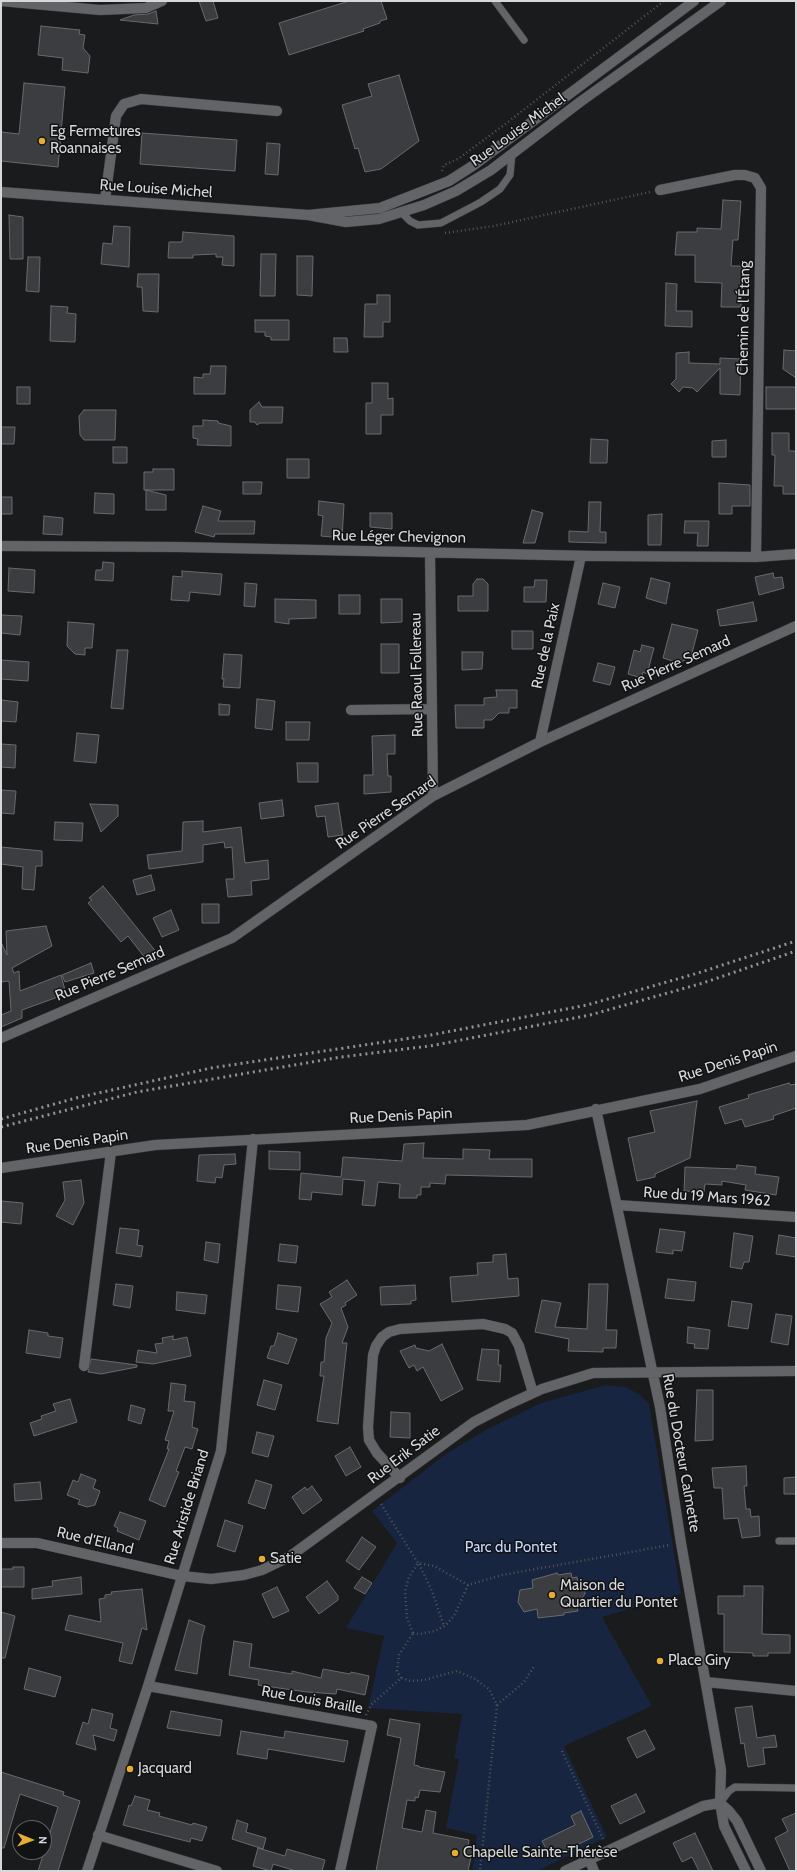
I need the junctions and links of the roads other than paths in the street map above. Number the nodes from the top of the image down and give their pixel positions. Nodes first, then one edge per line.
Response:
1 (1, 1) edge
2 (162, 1) edge
3 (495, 1) edge
4 (694, 1) edge
5 (720, 1) edge
6 (524, 40) dead end
7 (277, 111) dead end
8 (512, 154) junction
9 (660, 190) dead end
10 (1, 192) edge
11 (105, 200) junction
12 (402, 213) junction
13 (308, 215) junction
14 (1, 546) edge
15 (430, 553) junction
16 (796, 554) edge
17 (581, 556) junction
18 (756, 557) junction
19 (796, 626) edge
20 (432, 709) junction
21 (351, 710) dead end
22 (540, 742) junction
23 (433, 796) junction
24 (1, 1038) edge
25 (796, 1056) edge
26 (596, 1109) junction
27 (253, 1139) junction
28 (111, 1152) junction
29 (1, 1168) edge
30 (617, 1205) junction
31 (796, 1218) edge
32 (84, 1366) dead end
33 (796, 1371) edge
34 (652, 1373) junction
35 (533, 1394) junction
36 (400, 1478) junction
37 (796, 1540) edge
38 (779, 1542) dead end
39 (1, 1543) edge
40 (182, 1576) junction
41 (706, 1682) junction
42 (148, 1686) junction
43 (796, 1691) edge
44 (796, 1788) edge
45 (720, 1804) junction
46 (98, 1835) junction
47 (589, 1859) junction
48 (87, 1871) edge
49 (217, 1871) edge
50 (340, 1871) edge
51 (565, 1871) edge
52 (594, 1871) edge
53 (746, 1871) edge
54 (761, 1871) edge

1 - 2 street
3 - 6 lane
4 - 13 street, Rue Louise Michel
5 - 8 street, Rue Louise Michel
7 - 11 street
8 - 12 street, Rue Louise Michel
8 - 12 lane
9 - 18 street, Chemin de l'Étang
10 - 11 street, Rue Louise Michel
11 - 13 street, Rue Louise Michel
12 - 13 street, Rue Louise Michel
14 - 15 street, Rue Léger Chevignon
15 - 17 street, Rue Léger Chevignon
15 - 20 street, Rue Raoul Follereau
16 - 18 street, Rue Léger Chevignon
17 - 18 street, Rue Léger Chevignon
17 - 22 street, Rue de la Paix
19 - 22 street, Rue Pierre Semard
20 - 21 street
20 - 23 street, Rue Raoul Follereau
22 - 23 street, Rue Pierre Semard
23 - 24 street, Rue Pierre Semard
25 - 26 street, Rue Denis Papin
26 - 27 street, Rue Denis Papin
26 - 30 street, Rue du Docteur Calmette
27 - 28 street, Rue Denis Papin
27 - 40 street, Rue Aristide Briand
28 - 29 street, Rue Denis Papin
28 - 32 street
30 - 31 street, Rue du 19 Mars 1962
30 - 34 street, Rue du Docteur Calmette
33 - 34 street, Rue Erik Satie
34 - 35 street, Rue Erik Satie
34 - 41 street, Rue du Docteur Calmette
35 - 36 street, Rue Erik Satie
35 - 36 street
36 - 40 street, Rue Erik Satie
37 - 38 lane
39 - 40 street, Rue d'Elland
40 - 42 street, Rue Aristide Briand
41 - 43 street
41 - 45 street, Rue du Docteur Calmette
42 - 46 street, Rue Aristide Briand
42 - 50 street, Rue Louis Braille
44 - 45 lane
45 - 47 street
45 - 53 street, Rue du Docteur Calmette
45 - 54 street
46 - 48 street, Rue Aristide Briand
46 - 49 street
47 - 51 street
47 - 52 street

